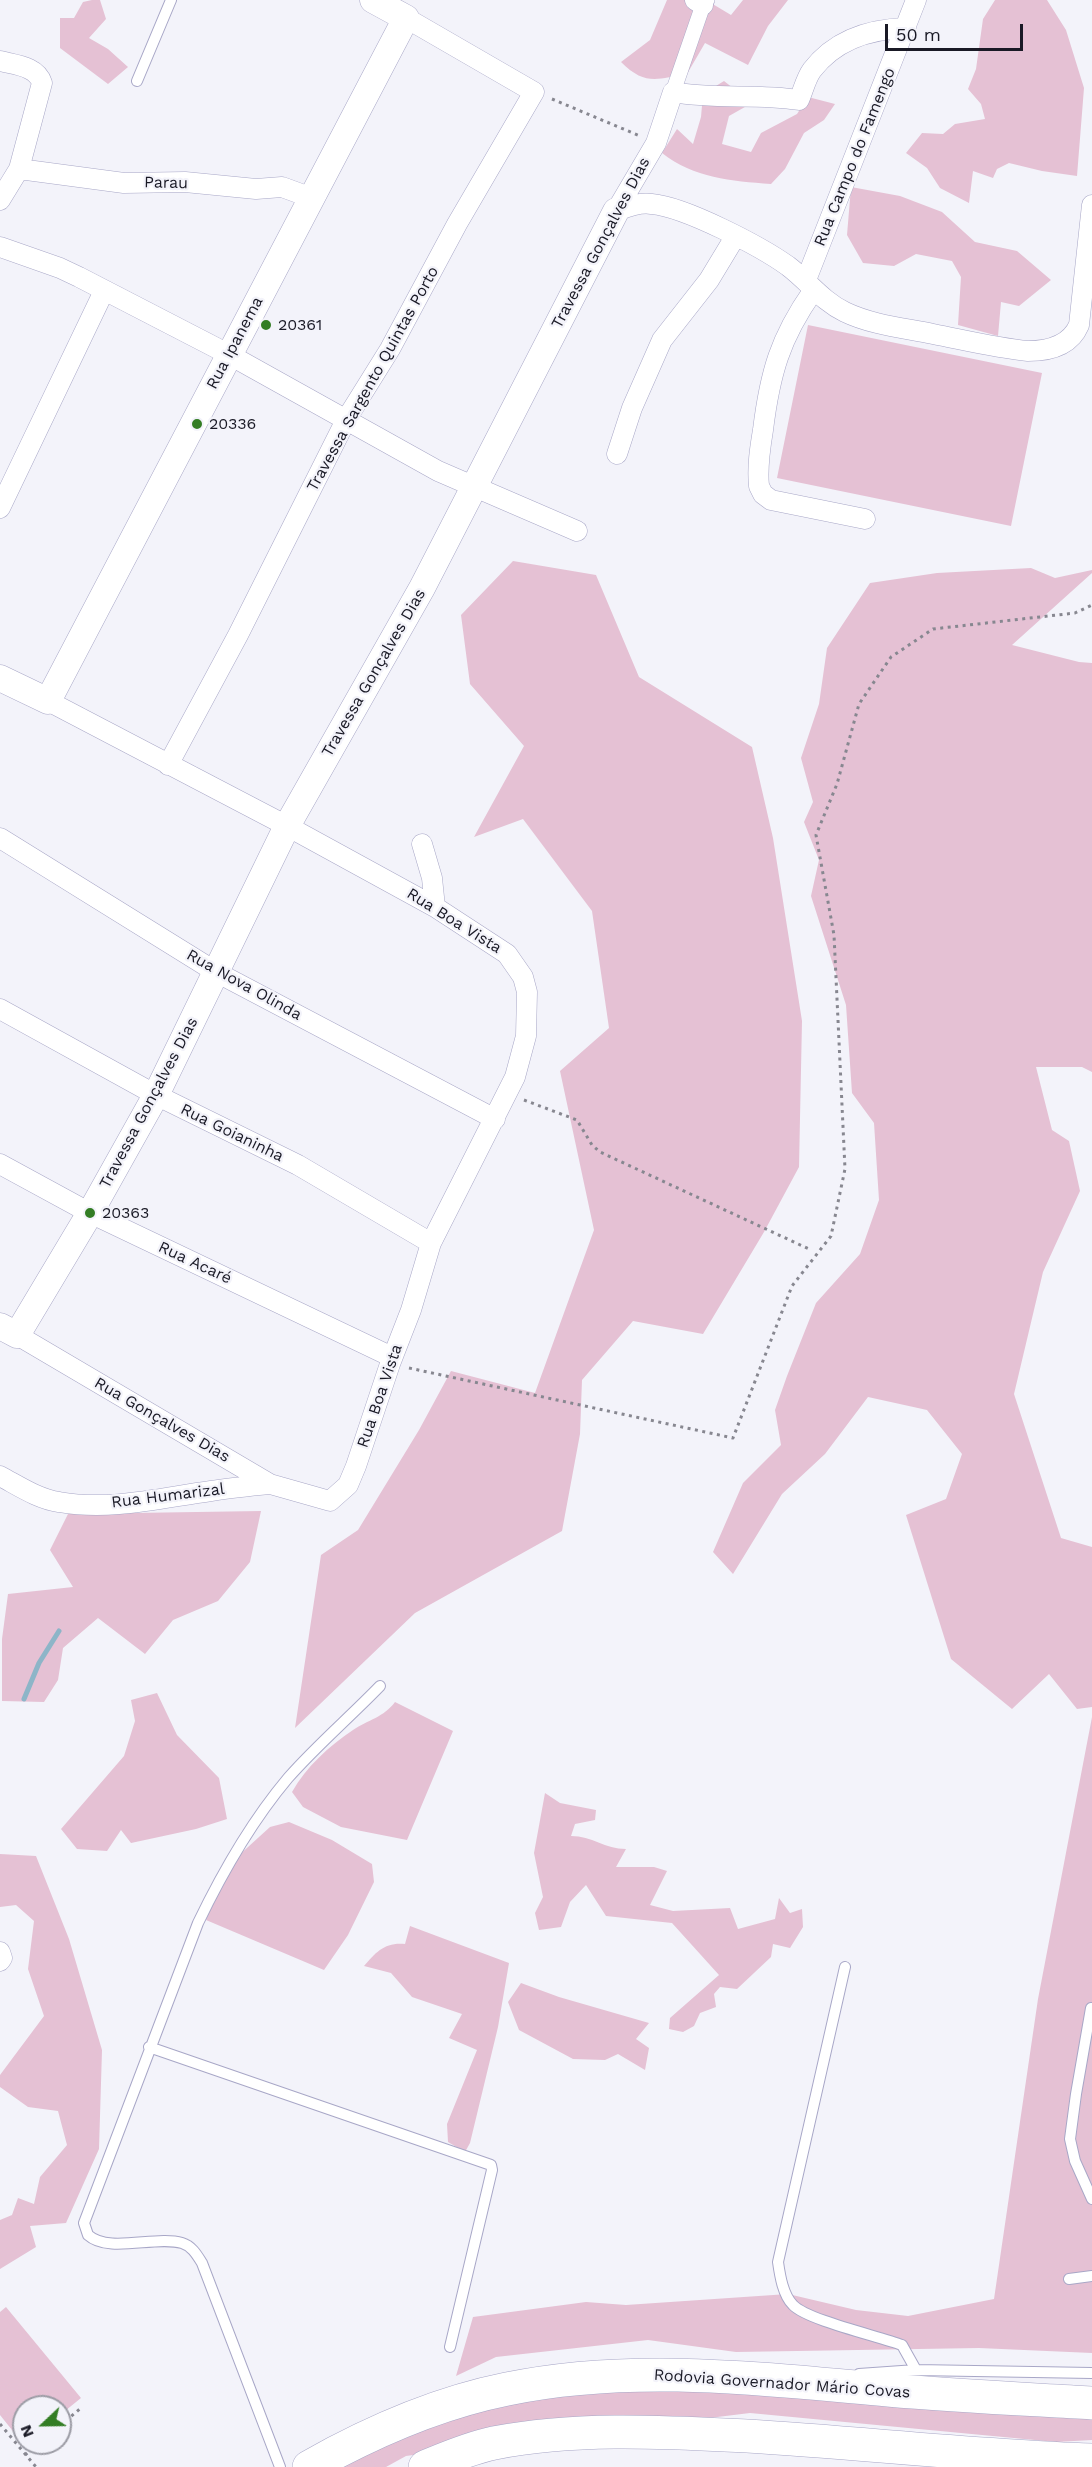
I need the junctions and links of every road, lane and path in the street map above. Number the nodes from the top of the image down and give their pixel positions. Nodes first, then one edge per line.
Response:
1 (171, 0) edge
2 (373, 0) edge
3 (916, 0) edge
4 (702, 2) edge
5 (406, 18) junction
6 (906, 28) junction
7 (0, 61) edge
8 (137, 81) dead end
9 (534, 92) junction
10 (674, 92) junction
11 (656, 143) junction
12 (19, 169) junction
13 (312, 198) junction
14 (0, 200) edge
15 (1092, 205) edge
16 (616, 211) junction
17 (735, 237) junction
18 (0, 247) edge
19 (809, 285) junction
20 (104, 291) junction
21 (228, 354) junction
22 (347, 418) junction
23 (617, 454) dead end
24 (474, 488) junction
25 (0, 508) edge
26 (865, 519) dead end
27 (577, 531) dead end
28 (1092, 605) edge
29 (0, 678) edge
30 (48, 701) junction
31 (168, 765) junction
32 (287, 826) junction
33 (0, 837) edge
34 (422, 844) dead end
35 (435, 907) junction
36 (216, 972) junction
37 (0, 1009) edge
38 (508, 1094) junction
39 (156, 1095) junction
40 (495, 1119) junction
41 (0, 1164) edge
42 (90, 1214) junction
43 (431, 1243) junction
44 (809, 1249) dead end
45 (9, 1331) edge
46 (391, 1360) junction
47 (0, 1476) edge
48 (270, 1484) junction
49 (330, 1501) joint
50 (380, 1686) dead end
51 (0, 1952) edge
52 (0, 1961) edge
53 (845, 1967) dead end
54 (1091, 2008) edge
55 (149, 2047) junction
56 (1092, 2199) edge
57 (1092, 2276) edge
58 (1069, 2279) dead end
59 (450, 2347) dead end
60 (916, 2370) junction
61 (1092, 2373) edge
62 (800, 2381) junction
63 (1092, 2403) edge
64 (82, 2407) dead end
65 (72, 2416) edge
66 (0, 2424) edge
67 (12, 2439) edge
68 (25, 2455) edge
69 (1092, 2460) edge
70 (36, 2467) edge
71 (280, 2467) edge
72 (309, 2467) edge
73 (425, 2467) edge

1 - 8 lane
2 - 5 street
3 - 6 street, Rua Campo do Famengo
4 - 10 street, Travessa Gonçalves Dias
5 - 9 street
5 - 13 street, Rua Ipanema
6 - 10 street
6 - 19 street, Rua Campo do Famengo
7 - 12 street
9 - 11 path
9 - 22 street, Travessa Sargento Quintas Porto
10 - 11 street, Travessa Gonçalves Dias
11 - 16 street, Travessa Gonçalves Dias
12 - 13 street, Parau
12 - 14 street
13 - 21 street, Rua Ipanema
15 - 19 street
16 - 17 street
16 - 24 street, Travessa Gonçalves Dias
17 - 19 street
17 - 23 street
18 - 20 street
19 - 26 street, Rua Campo do Famengo
20 - 21 street
20 - 25 street
21 - 22 street
21 - 30 street, Rua Ipanema
22 - 24 street
22 - 31 street, Travessa Sargento Quintas Porto
24 - 27 street
24 - 32 street, Travessa Gonçalves Dias
28 - 46 path
29 - 30 street, Rua Boa Vista
30 - 31 street, Rua Boa Vista
31 - 32 street, Rua Boa Vista
32 - 35 street, Rua Boa Vista
32 - 36 street, Travessa Gonçalves Dias
33 - 36 street, Rua Nova Olinda
34 - 35 street
35 - 38 street, Rua Boa Vista
36 - 39 street, Travessa Gonçalves Dias
36 - 40 street, Rua Nova Olinda
37 - 39 street, Rua Goianinha
38 - 40 street, Rua Boa Vista
38 - 44 path
39 - 42 street, Travessa Gonçalves Dias
39 - 43 street, Rua Goianinha
40 - 43 street, Rua Boa Vista
41 - 42 street, Rua Acaré
42 - 45 street, Travessa Gonçalves Dias
42 - 46 street, Rua Acaré
43 - 46 street, Rua Boa Vista
45 - 48 street, Rua Gonçalves Dias
46 - 49 street, Rua Boa Vista
47 - 48 street, Rua Humarizal
48 - 49 street, Rua Gonçalves Dias
50 - 55 lane
51 - 52 street
53 - 60 lane
54 - 56 lane
55 - 59 lane
55 - 71 lane
57 - 58 lane
60 - 61 lane
60 - 62 lane
62 - 63 highway, Rodovia Governador Mário Covas
62 - 72 highway, Rodovia Governador Mário Covas
64 - 65 path
66 - 67 path
68 - 70 path
69 - 73 highway

